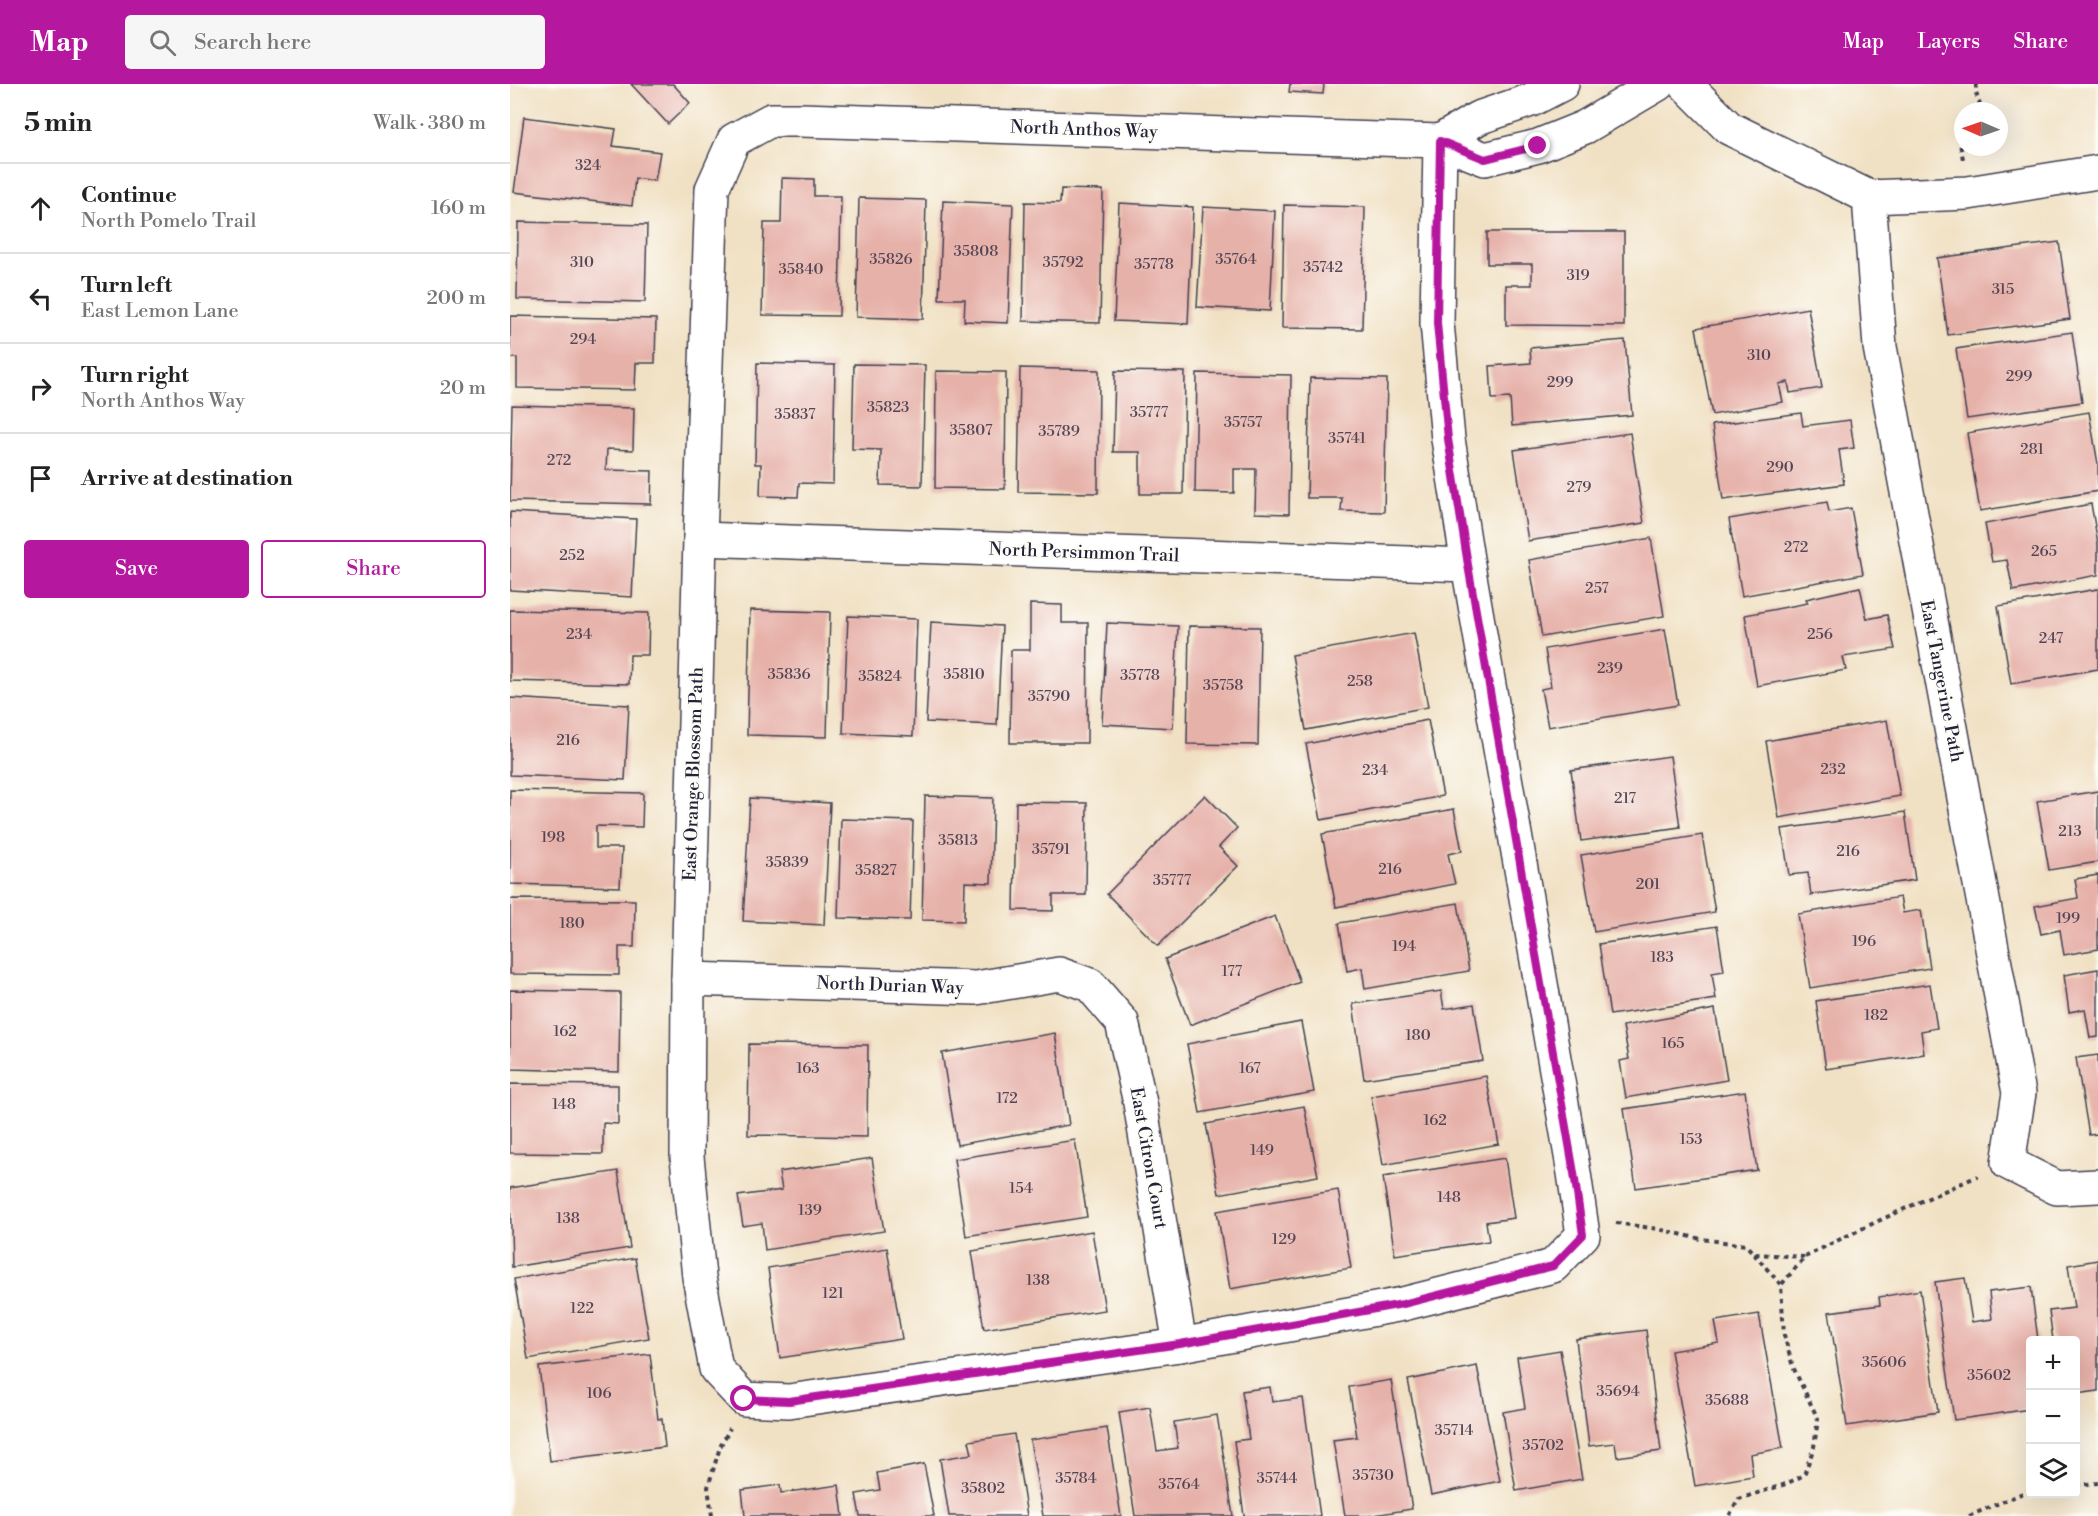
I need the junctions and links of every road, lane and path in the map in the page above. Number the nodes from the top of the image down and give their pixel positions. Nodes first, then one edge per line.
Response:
1 (1562, 84) edge
2 (1658, 84) edge
3 (1685, 84) edge
4 (1976, 84) edge
5 (1979, 102) edge
6 (734, 140) joint
7 (1440, 141) junction
8 (2098, 172) edge
9 (1869, 197) junction
10 (700, 539) junction
11 (1468, 565) junction
12 (688, 979) junction
13 (1090, 985) joint
14 (2008, 1163) junction
15 (2098, 1186) edge
16 (1583, 1235) junction
17 (1754, 1254) junction
18 (1804, 1257) junction
19 (1781, 1285) junction
20 (1180, 1344) junction
21 (744, 1399) junction
22 (2098, 1483) edge
23 (2080, 1485) edge
24 (2026, 1492) edge
25 (712, 1516) edge
26 (1729, 1516) edge
27 (1970, 1516) edge

1 - 7 street
2 - 7 street, North Anthos Way
3 - 9 street
4 - 5 path
6 - 7 street, North Anthos Way
6 - 10 street, East Orange Blossom Path
7 - 11 street
8 - 9 street
9 - 14 street, East Tangerine Path
10 - 11 street, North Persimmon Trail
10 - 12 street, East Orange Blossom Path
11 - 16 street
12 - 13 street, North Durian Way
12 - 21 street, East Orange Blossom Path
13 - 20 street, East Citron Court
14 - 15 street
14 - 18 path
16 - 17 path
16 - 20 street
17 - 18 path
17 - 19 path
18 - 19 path
19 - 26 path
20 - 21 street
21 - 25 path
22 - 23 path
24 - 27 path

